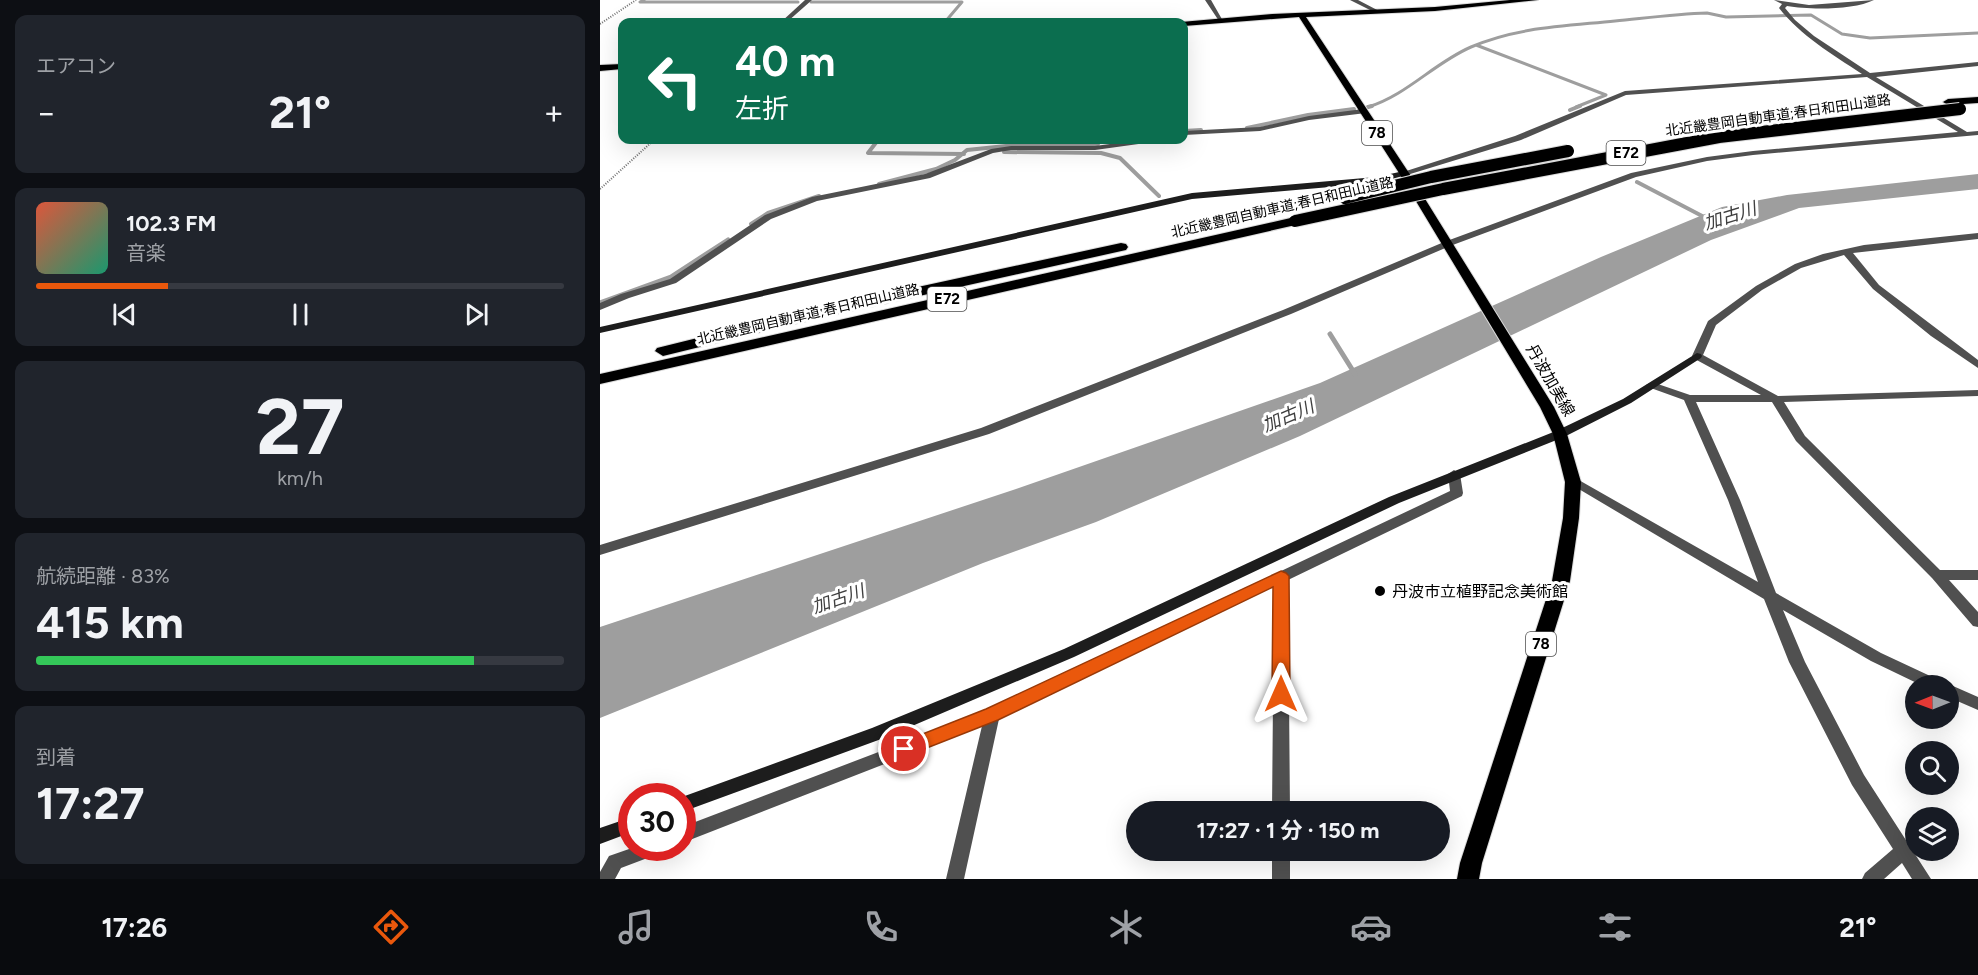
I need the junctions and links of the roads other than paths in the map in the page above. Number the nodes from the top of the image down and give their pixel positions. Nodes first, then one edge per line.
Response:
1 (809, 0) edge
2 (1208, 0) edge
3 (1353, 0) edge
4 (1534, 0) edge
5 (1777, 0) edge
6 (1871, 0) edge
7 (1785, 5) junction
8 (1378, 12) junction
9 (1301, 15) junction
10 (789, 18) edge
11 (1221, 20) junction
12 (1188, 24) edge
13 (1978, 64) edge
14 (618, 67) edge
15 (600, 68) edge
16 (1871, 75) junction
17 (1978, 100) edge
18 (1978, 108) edge
19 (1363, 111) junction
20 (1188, 134) edge
21 (1974, 137) edge
22 (1624, 142) dead end
23 (1089, 144) edge
24 (1577, 149) dead end
25 (1404, 173) junction
26 (1290, 217) junction
27 (1978, 236) edge
28 (1449, 248) junction
29 (1846, 252) junction
30 (600, 307) edge
31 (600, 330) edge
32 (1697, 357) junction
33 (1978, 365) edge
34 (600, 368) edge
35 (600, 380) edge
36 (1652, 385) junction
37 (1978, 393) edge
38 (1689, 398) junction
39 (1776, 399) junction
40 (1560, 434) junction
41 (1454, 474) junction
42 (1573, 482) junction
43 (600, 550) edge
44 (1978, 574) edge
45 (1937, 575) junction
46 (1281, 576) junction
47 (1770, 597) junction
48 (1978, 622) edge
49 (1914, 675) edge
50 (1959, 695) edge
51 (1978, 704) edge
52 (992, 714) junction
53 (696, 801) edge
54 (1281, 801) edge
55 (618, 829) edge
56 (696, 830) edge
57 (600, 836) edge
58 (1904, 850) junction
59 (618, 861) edge
60 (1281, 861) edge
61 (606, 879) edge
62 (955, 879) edge
63 (1281, 879) edge
64 (1468, 879) edge
65 (1871, 879) edge
66 (1922, 879) edge

1 - 10 street
2 - 11 street
3 - 8 street
4 - 8 main road
5 - 7 street
6 - 7 street
7 - 16 street
8 - 9 main road
9 - 11 main road
9 - 19 main road, 丹波加美線 / 78
11 - 12 main road
13 - 16 street
14 - 15 main road
16 - 21 street
16 - 25 street
17 - 22 highway, 北近畿豊岡自動車道;春日和田山道路 / E72
18 - 26 highway, 北近畿豊岡自動車道;春日和田山道路 / E72, bridge
19 - 20 street
19 - 25 main road, 丹波加美線 / 78
21 - 28 street
23 - 30 street
24 - 26 highway, 北近畿豊岡自動車道;春日和田山道路 / E72, bridge
25 - 28 main road, 丹波加美線 / 78
25 - 31 street
26 - 34 highway, 北近畿豊岡自動車道;春日和田山道路 / E72
26 - 35 highway, 北近畿豊岡自動車道;春日和田山道路 / E72
27 - 29 street
28 - 40 main road, 丹波加美線 / 78
28 - 43 street
29 - 32 street
29 - 33 street
32 - 36 street
32 - 39 street
36 - 38 street
36 - 40 street
37 - 39 street
38 - 39 street
38 - 47 street
39 - 45 street
40 - 41 street
40 - 42 main road, 丹波加美線 / 78
41 - 46 street
41 - 53 street
42 - 47 street
42 - 64 main road, 丹波加美線 / 78
44 - 45 street
45 - 48 street
46 - 52 street
46 - 54 street
47 - 49 street
47 - 58 street
50 - 51 street
52 - 56 street
52 - 62 street
55 - 57 street
58 - 65 street
58 - 66 street
59 - 61 street
60 - 63 street

